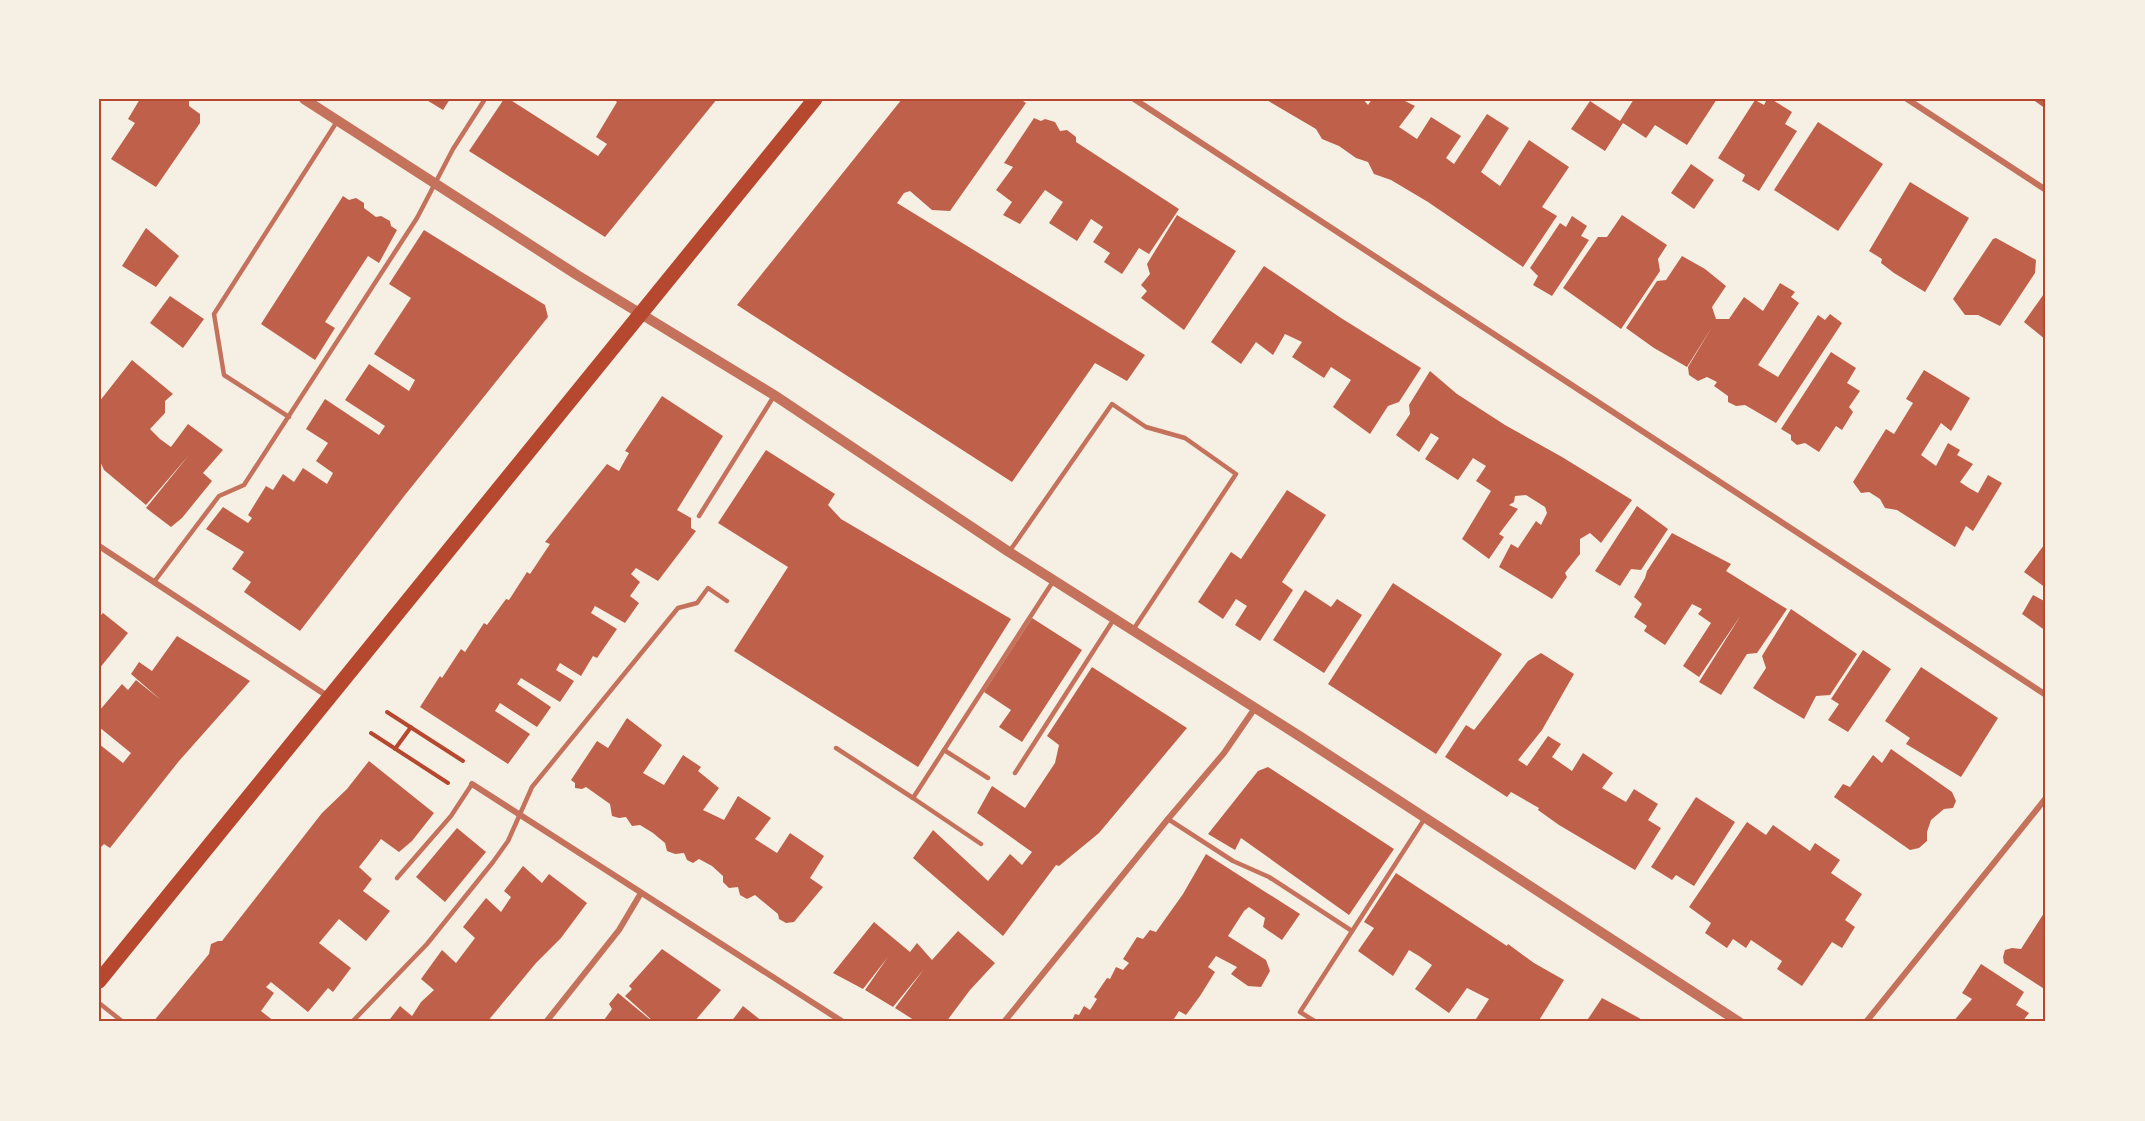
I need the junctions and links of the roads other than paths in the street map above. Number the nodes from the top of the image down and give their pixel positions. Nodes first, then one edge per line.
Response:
1 (304, 99) edge
2 (485, 99) edge
3 (815, 99) edge
4 (1134, 99) edge
5 (1907, 99) edge
6 (338, 120) junction
7 (435, 183) junction
8 (2046, 189) edge
9 (640, 313) junction
10 (774, 395) junction
11 (289, 417) junction
12 (699, 516) dead end
13 (99, 546) edge
14 (1010, 552) junction
15 (1054, 580) junction
16 (154, 582) junction
17 (727, 601) dead end
18 (1114, 618) junction
19 (1133, 631) junction
20 (2046, 695) edge
21 (330, 698) junction
22 (1255, 708) junction
23 (836, 748) dead end
24 (944, 750) junction
25 (1015, 773) dead end
26 (988, 778) dead end
27 (472, 784) joint
28 (913, 798) junction
29 (2046, 798) edge
30 (520, 814) junction
31 (1425, 818) junction
32 (1168, 819) junction
33 (981, 844) dead end
34 (398, 878) dead end
35 (641, 893) junction
36 (1352, 931) junction
37 (99, 981) edge
38 (99, 1003) edge
39 (123, 1022) edge
40 (352, 1022) edge
41 (546, 1022) edge
42 (843, 1022) edge
43 (1004, 1022) edge
44 (1316, 1022) edge
45 (1739, 1022) edge
46 (1866, 1022) edge

1 - 6 street
2 - 7 lane
3 - 9 main road
4 - 20 street
5 - 8 street
6 - 7 street
6 - 11 lane
7 - 9 street
7 - 11 lane
9 - 10 street
9 - 21 main road
10 - 12 lane
10 - 14 street
11 - 16 lane
13 - 16 street
14 - 15 street
14 - 19 lane
15 - 18 street
15 - 24 lane
16 - 21 street
17 - 30 lane
18 - 19 street
18 - 25 lane
19 - 22 street
21 - 37 main road
22 - 31 street
22 - 32 street
23 - 28 lane
24 - 26 lane
24 - 28 lane
27 - 30 street
27 - 34 lane
28 - 33 lane
29 - 46 street
30 - 35 street
30 - 40 lane
31 - 36 lane
31 - 45 street
32 - 36 lane
32 - 43 street
35 - 41 street
35 - 42 street
36 - 44 lane
38 - 39 lane

